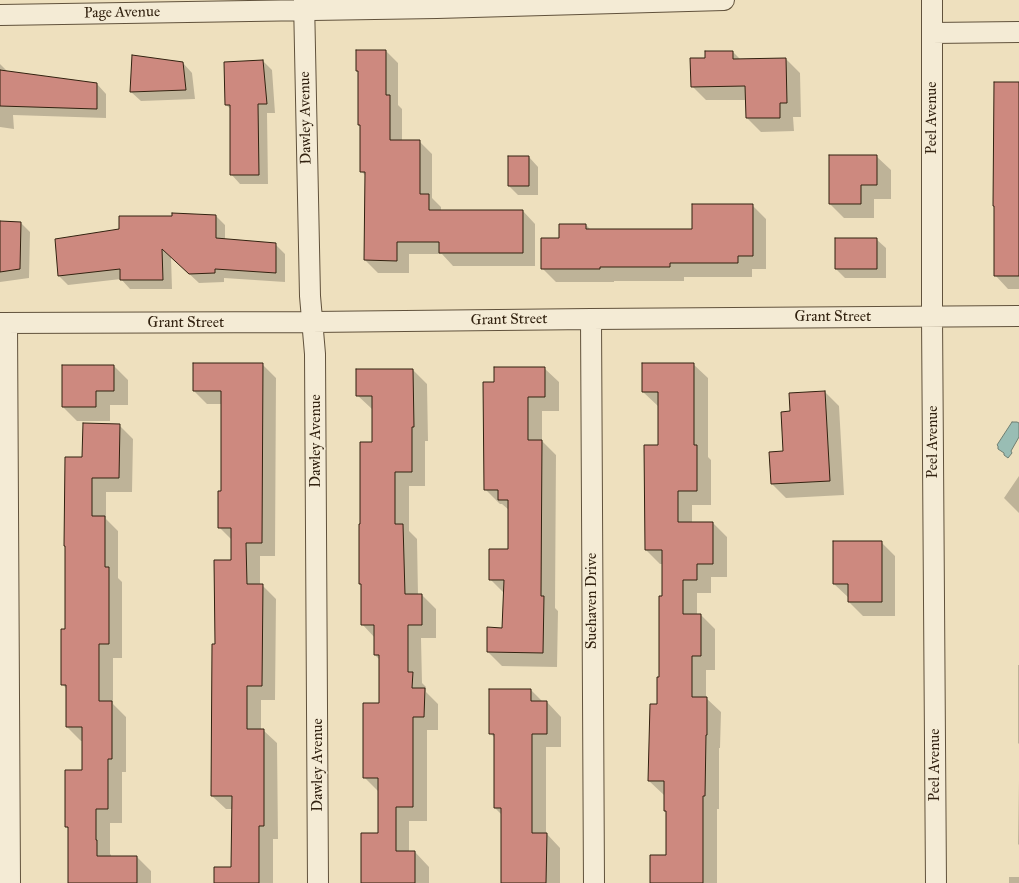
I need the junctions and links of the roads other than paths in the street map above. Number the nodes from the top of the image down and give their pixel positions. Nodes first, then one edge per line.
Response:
1 (724, 0) edge
2 (932, 0) edge
3 (304, 5) edge
4 (0, 15) edge
5 (932, 32) junction
6 (1019, 32) edge
7 (1019, 316) edge
8 (932, 317) junction
9 (591, 319) junction
10 (312, 322) junction
11 (4, 323) edge
12 (10, 883) edge
13 (318, 883) edge
14 (594, 883) edge
15 (936, 883) edge

1 - 3 street, Page Avenue
2 - 5 street, Peel Avenue
3 - 4 street, Page Avenue
3 - 10 street, Dawley Avenue
5 - 6 street
5 - 8 street, Peel Avenue
7 - 8 street, Grant Street
8 - 9 street, Grant Street
8 - 15 street, Peel Avenue
9 - 10 street, Grant Street
9 - 14 street, Suehaven Drive
10 - 11 street, Grant Street
10 - 13 street, Dawley Avenue
11 - 12 street

